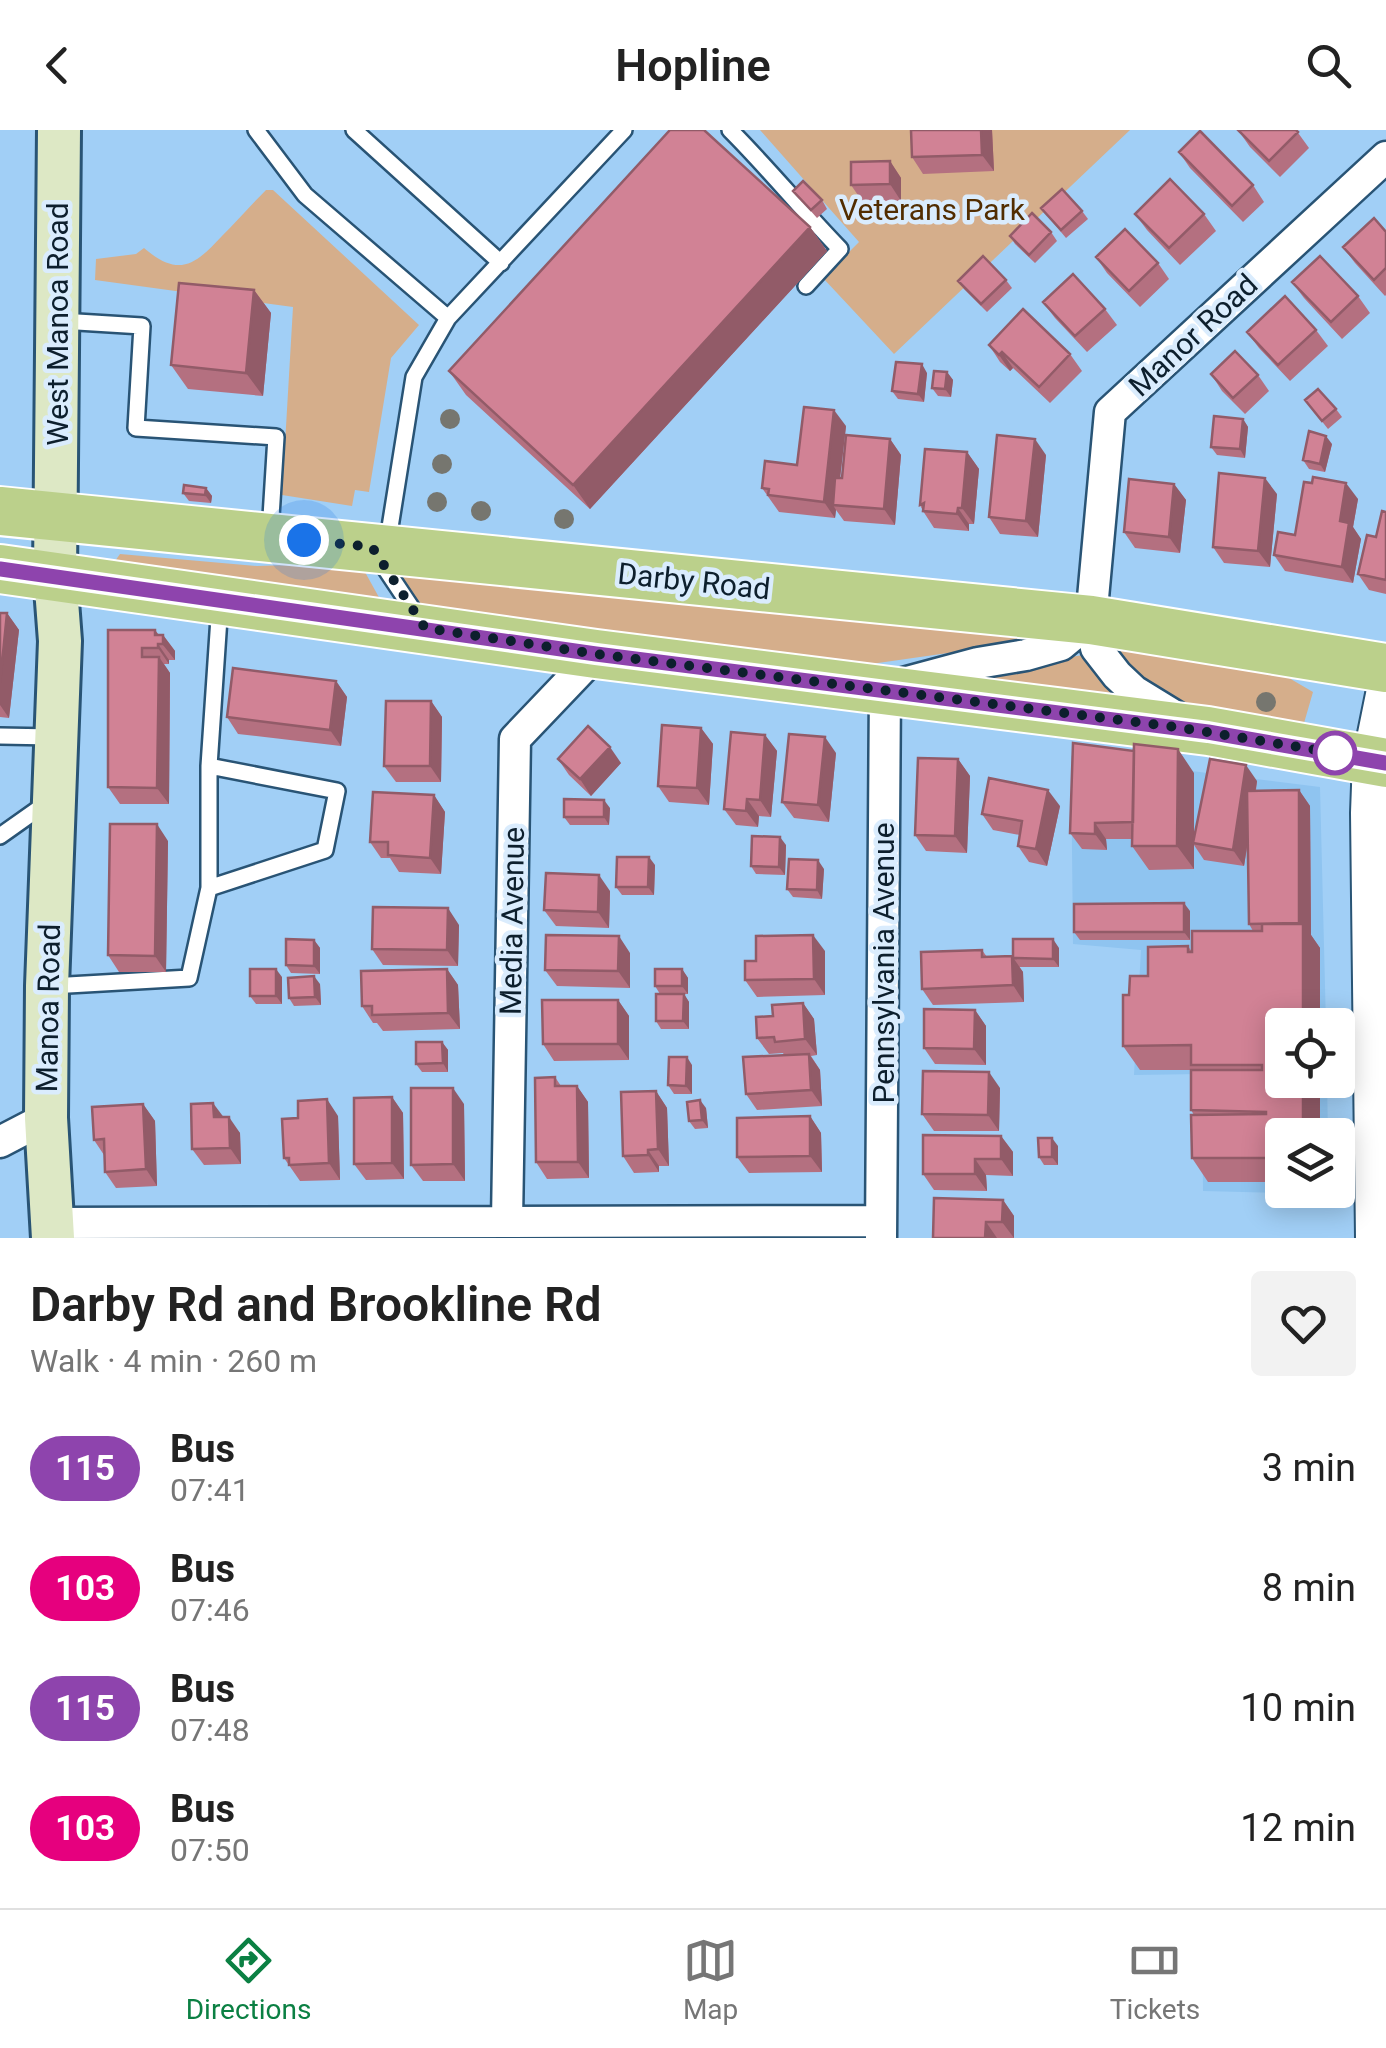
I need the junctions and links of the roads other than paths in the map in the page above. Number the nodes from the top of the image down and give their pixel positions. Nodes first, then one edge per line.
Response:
1 (59, 130) edge
2 (256, 130) edge
3 (354, 130) edge
4 (624, 130) edge
5 (730, 130) edge
6 (1386, 157) edge
7 (501, 263) junction
8 (806, 286) dead end
9 (448, 318) junction
10 (55, 320) junction
11 (0, 511) edge
12 (56, 517) junction
13 (270, 537) junction
14 (379, 548) junction
15 (0, 569) edge
16 (55, 575) junction
17 (220, 599) junction
18 (1091, 620) junction
19 (425, 628) junction
20 (596, 654) junction
21 (1386, 668) edge
22 (884, 688) junction
23 (1386, 690) edge
24 (1208, 732) junction
25 (0, 736) edge
26 (1379, 761) edge
27 (209, 766) junction
28 (56, 770) junction
29 (0, 836) edge
30 (209, 888) junction
31 (47, 986) junction
32 (46, 1118) junction
33 (0, 1142) edge
34 (507, 1221) junction
35 (881, 1229) edge
36 (53, 1230) edge
37 (1375, 1238) edge

1 - 10 main road, West Manoa Road
2 - 9 lane
3 - 7 lane
4 - 7 lane
5 - 8 lane
6 - 18 street, Manor Road
7 - 9 lane
9 - 14 lane
10 - 12 main road, West Manoa Road
10 - 13 lane
11 - 12 main road, Darby Road
12 - 13 main road, Darby Road
12 - 16 main road, West Manoa Road
13 - 14 main road, Darby Road
14 - 18 main road, Darby Road
14 - 19 lane
15 - 16 main road
16 - 17 main road
16 - 28 main road, Manoa Road
17 - 19 main road
17 - 27 lane
18 - 21 main road, Darby Road
18 - 22 street
18 - 24 street, Manor Road
19 - 20 main road
20 - 22 main road
20 - 34 street, Media Avenue
22 - 24 main road
22 - 35 street, Pennsylvania Avenue
23 - 26 street
24 - 26 main road
25 - 28 lane
26 - 37 street
27 - 30 lane
27 - 30 lane
28 - 29 lane
28 - 31 main road, Manoa Road
30 - 31 lane
31 - 32 main road, Manoa Road
32 - 33 street
32 - 36 main road, Manoa Road
34 - 35 street
34 - 36 street

